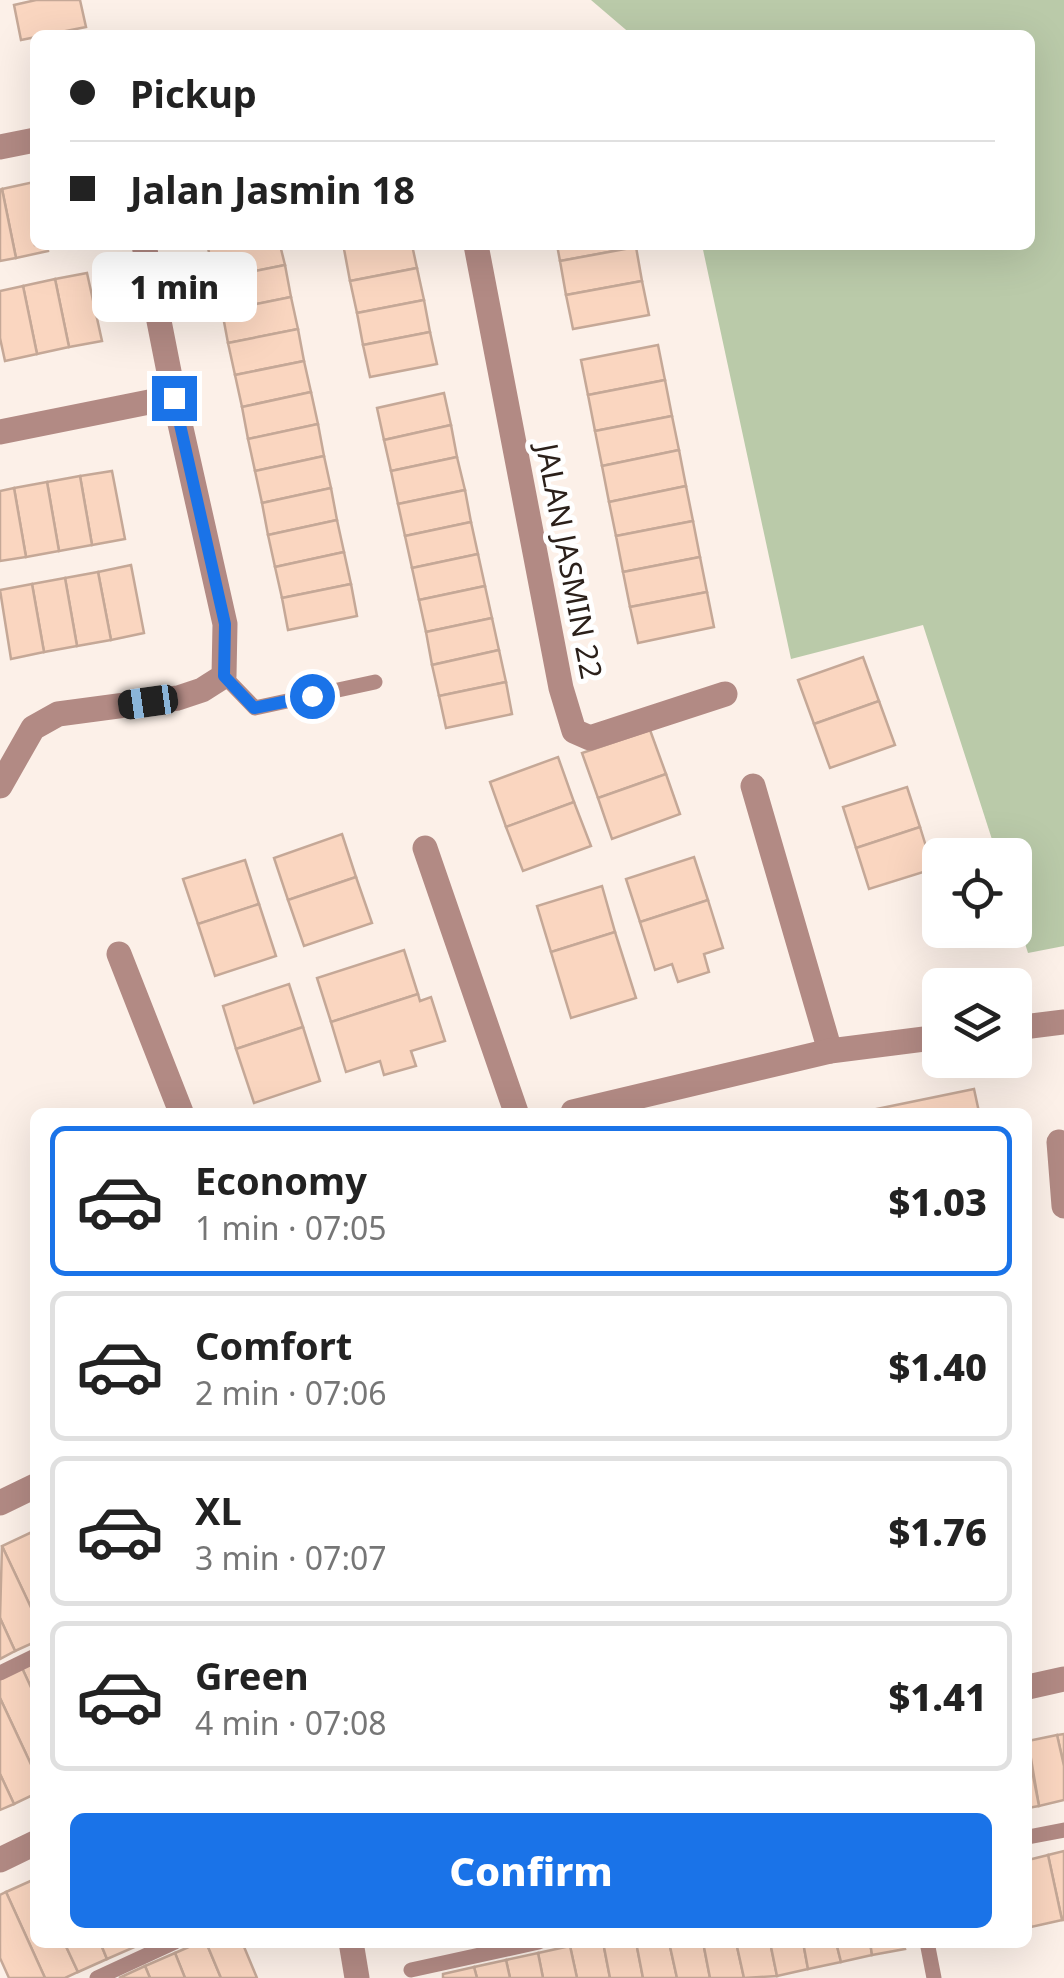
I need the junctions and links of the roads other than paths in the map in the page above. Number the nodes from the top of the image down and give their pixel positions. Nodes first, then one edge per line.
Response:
1 (30, 141) edge
2 (0, 147) edge
3 (145, 250) edge
4 (477, 250) edge
5 (174, 398) junction
6 (0, 432) edge
7 (224, 676) junction
8 (375, 682) dead end
9 (725, 694) dead end
10 (0, 786) edge
11 (753, 786) dead end
12 (425, 848) dead end
13 (119, 954) dead end
14 (1064, 1022) edge
15 (1032, 1026) edge
16 (922, 1040) edge
17 (830, 1051) junction
18 (179, 1108) edge
19 (515, 1108) edge
20 (590, 1108) edge
21 (1059, 1142) dead end
22 (1064, 1206) edge
23 (30, 1488) edge
24 (0, 1502) edge
25 (30, 1658) edge
26 (0, 1673) edge
27 (1064, 1680) edge
28 (1032, 1686) edge
29 (1064, 1830) edge
30 (1032, 1836) edge
31 (30, 1846) edge
32 (0, 1860) edge
33 (162, 1948) edge
34 (351, 1948) edge
35 (512, 1948) edge
36 (927, 1948) edge
37 (411, 1970) dead end
38 (97, 1978) edge
39 (357, 1978) edge
40 (934, 1978) edge

1 - 2 street
3 - 5 street
4 - 9 street, JALAN JASMIN 22
5 - 6 street
5 - 7 street
7 - 8 lane
7 - 10 street
11 - 17 street
12 - 19 street
13 - 18 street
14 - 15 street
16 - 17 street
17 - 20 street
21 - 22 street
23 - 24 street
25 - 26 lane
27 - 28 street
29 - 30 lane
31 - 32 street
33 - 38 lane
34 - 39 street
35 - 37 lane
36 - 40 lane

